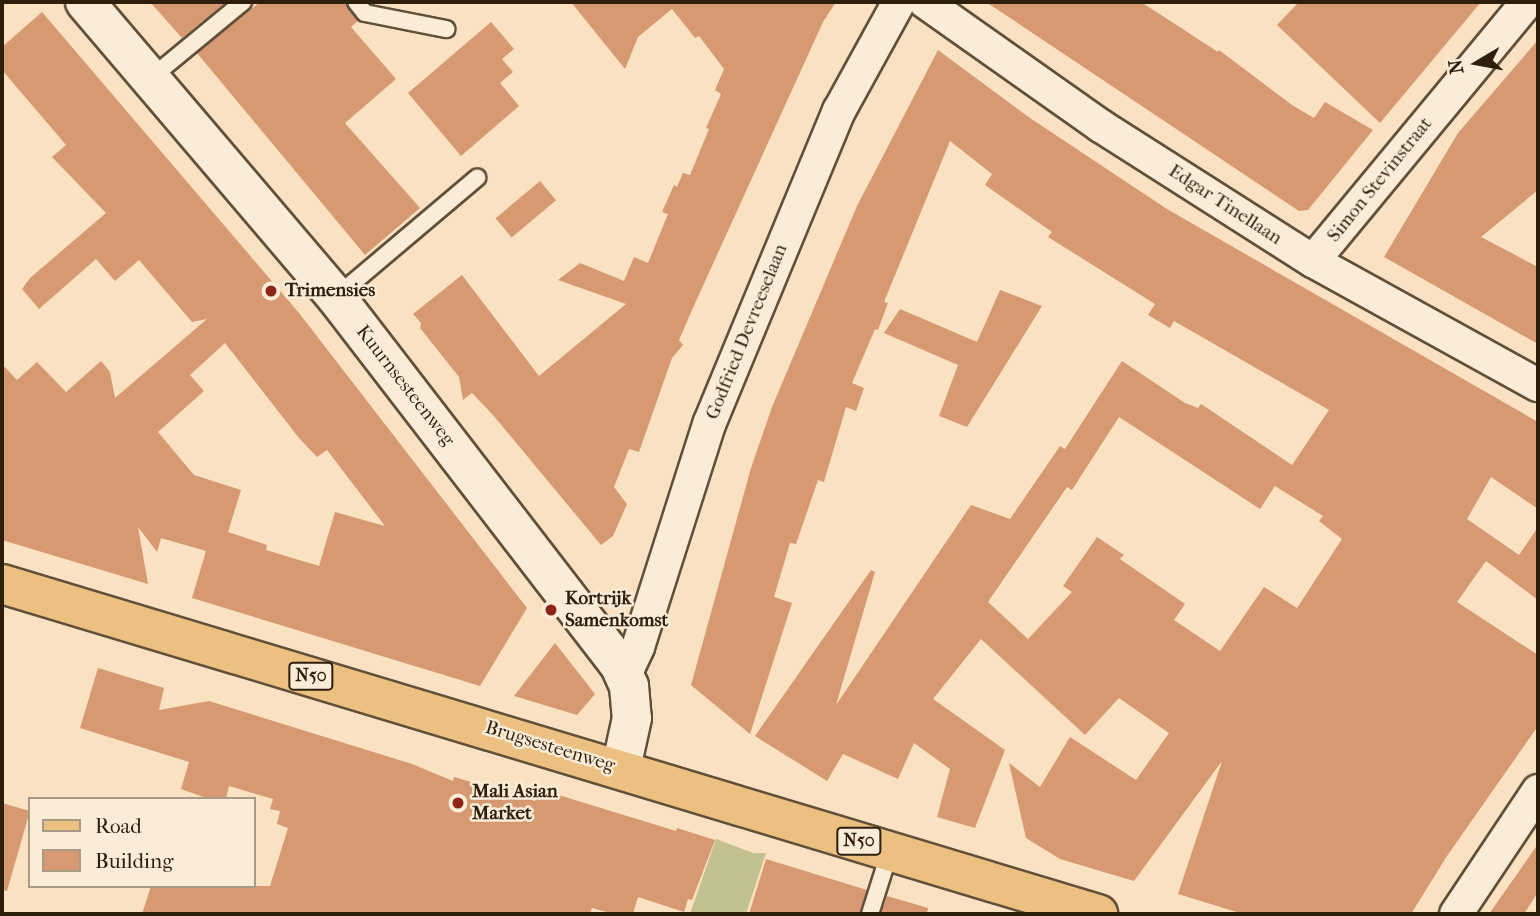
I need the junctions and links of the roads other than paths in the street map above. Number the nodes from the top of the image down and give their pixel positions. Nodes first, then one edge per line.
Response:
1 (85, 2) edge
2 (243, 2) edge
3 (356, 2) edge
4 (899, 2) edge
5 (925, 2) edge
6 (1527, 2) edge
7 (446, 29) dead end
8 (152, 77) junction
9 (477, 178) dead end
10 (1313, 261) junction
11 (336, 297) junction
12 (1538, 385) edge
13 (2, 584) edge
14 (625, 675) junction
15 (621, 768) junction
16 (1538, 791) edge
17 (890, 851) junction
18 (870, 914) edge
19 (1098, 914) edge
20 (1456, 914) edge

1 - 8 street, Kuurnsesteenweg
2 - 8 lane
3 - 7 lane
4 - 14 street, Godfried Devreeselaan
5 - 10 street, Edgar Tinellaan
6 - 10 street, Simon Stevinstraat
8 - 11 street, Kuurnsesteenweg
9 - 11 lane
10 - 12 street, Edgar Tinellaan
11 - 14 street, Kuurnsesteenweg
13 - 15 main road, Brugsesteenweg / N50
14 - 15 street, Kuurnsesteenweg
15 - 17 main road, Brugsesteenweg / N50
16 - 20 street
17 - 18 lane
17 - 19 main road, Brugsesteenweg / N50

